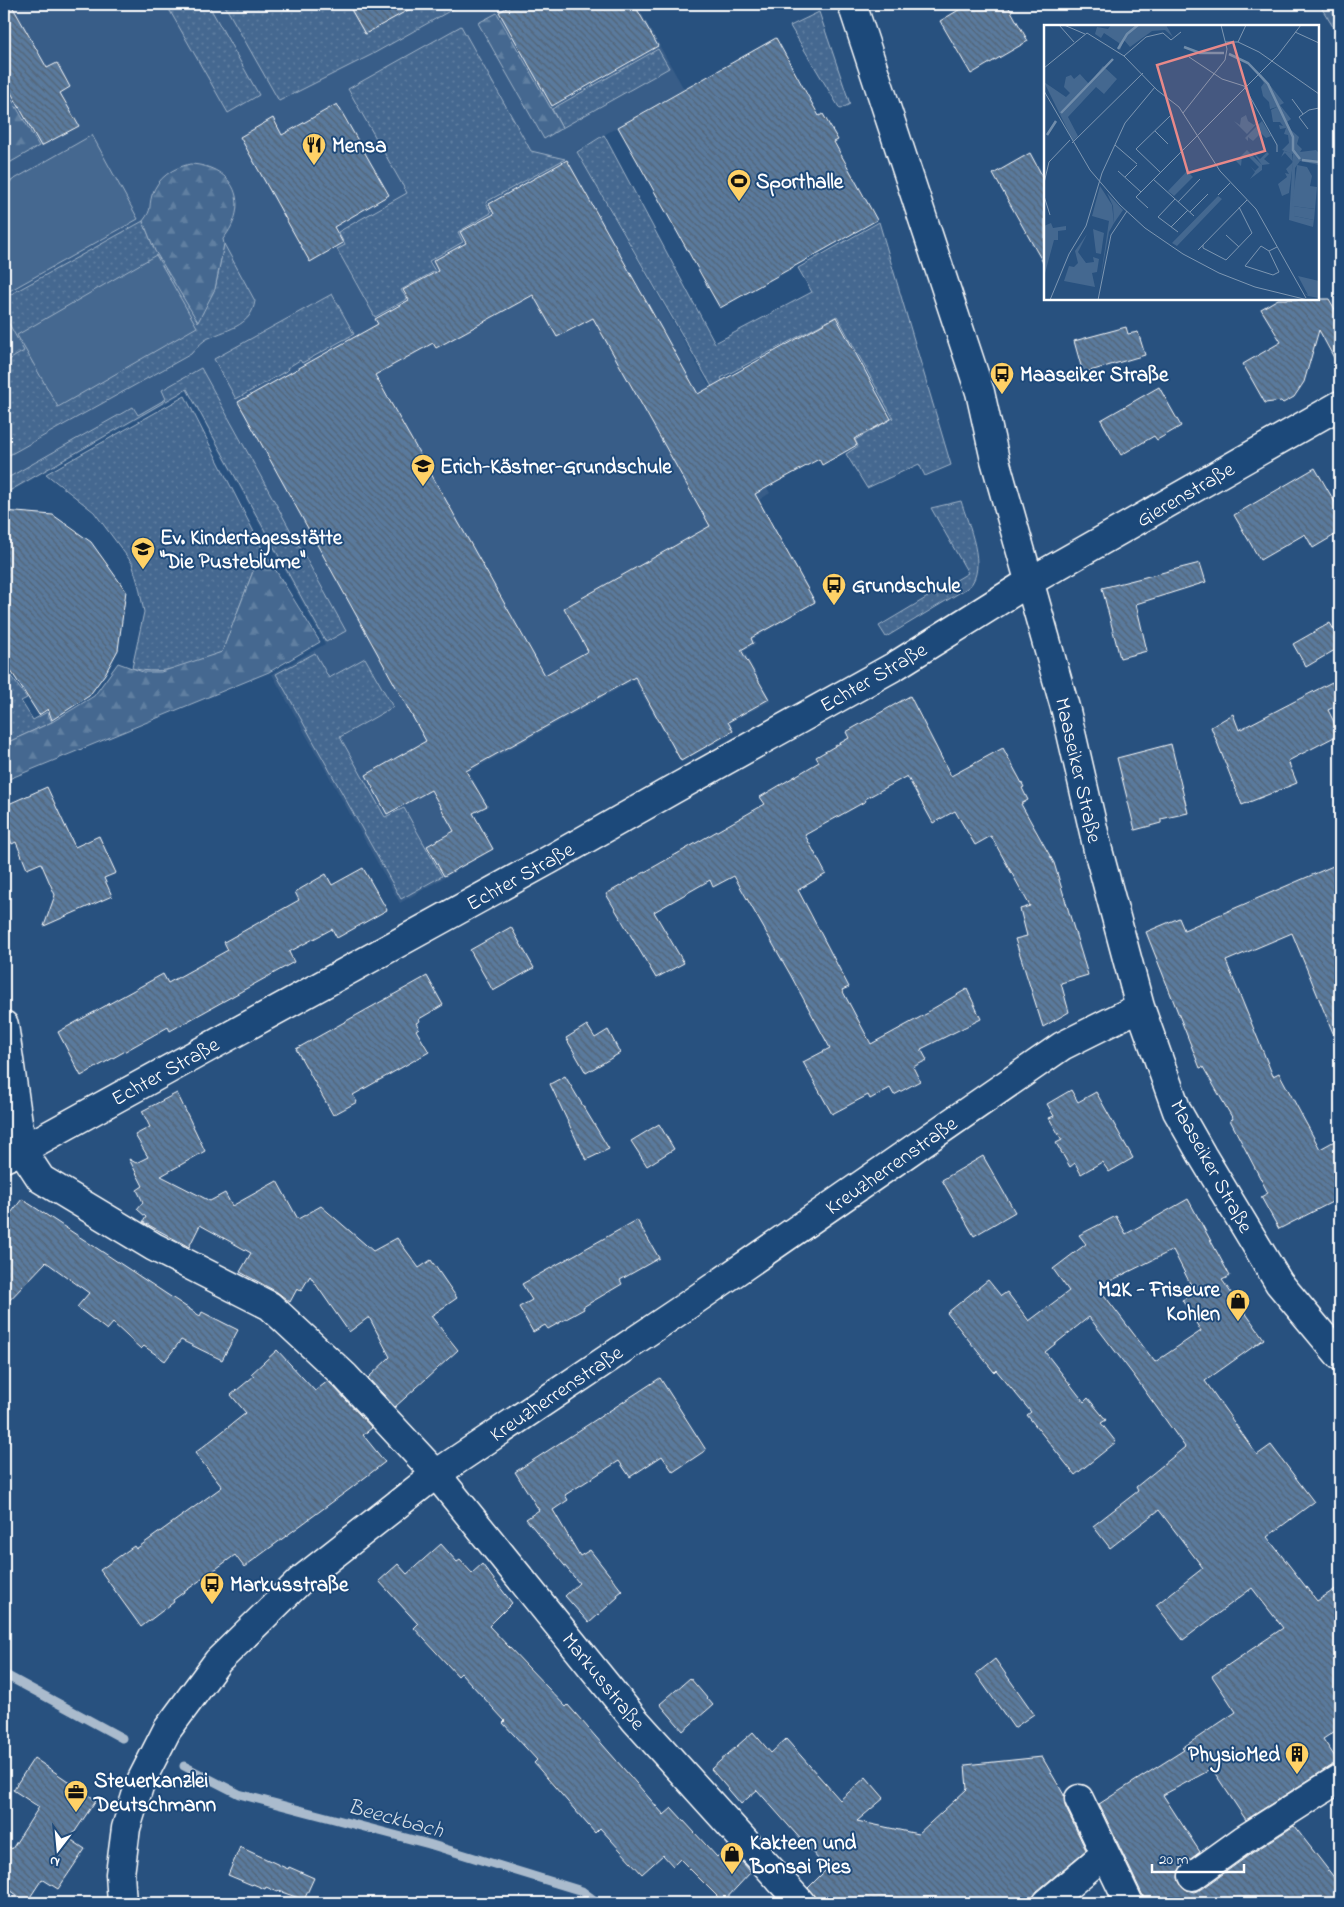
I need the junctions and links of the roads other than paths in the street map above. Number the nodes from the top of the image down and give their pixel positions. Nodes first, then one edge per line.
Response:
1 (852, 4) edge
2 (1340, 406) edge
3 (1029, 582) junction
4 (1140, 1007) junction
5 (4, 1025) edge
6 (13, 1154) edge
7 (1340, 1356) edge
8 (436, 1474) junction
9 (1340, 1778) edge
10 (1079, 1799) dead end
11 (1103, 1850) junction
12 (1193, 1876) dead end
13 (122, 1903) edge
14 (801, 1903) edge
15 (1047, 1903) edge
16 (1130, 1903) edge

1 - 3 street, Maaseiker Straße
2 - 3 street, Gierenstraße
3 - 4 street, Maaseiker Straße
3 - 6 street, Echter Straße
4 - 7 street, Maaseiker Straße
4 - 8 street, Kreuzherrenstraße
5 - 6 street, Markusstraße
6 - 8 street, Markusstraße
8 - 13 street, Kreuzherrenstraße
8 - 14 street, Markusstraße
9 - 12 street
10 - 11 street
11 - 15 street
11 - 16 street

